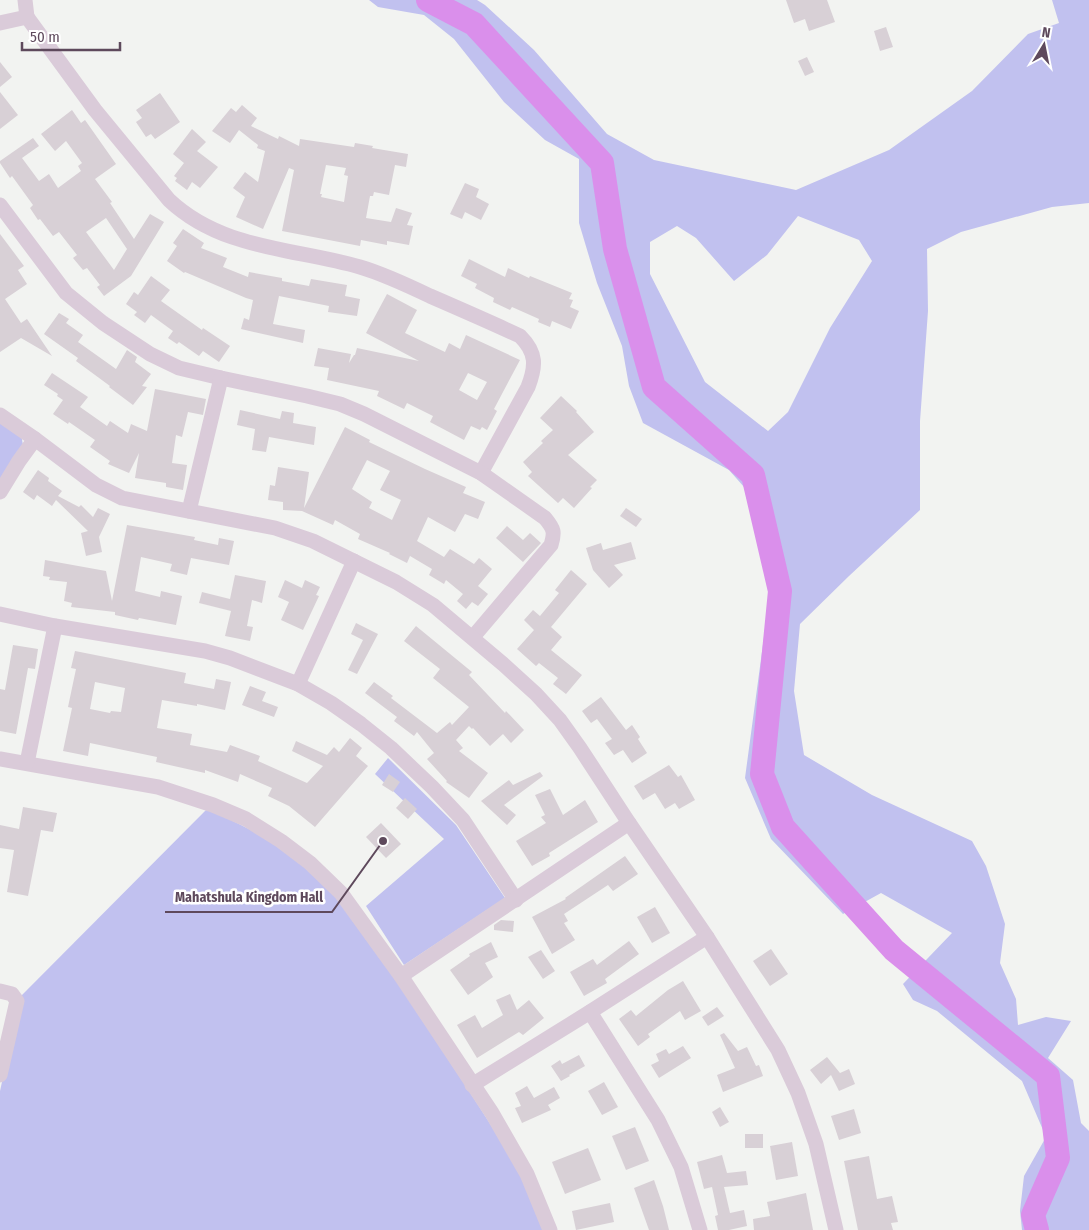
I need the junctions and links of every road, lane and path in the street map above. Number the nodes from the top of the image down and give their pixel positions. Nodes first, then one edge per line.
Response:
1 (24, 0) edge
2 (27, 17) junction
3 (0, 23) edge
4 (0, 205) edge
5 (221, 378) junction
6 (0, 415) edge
7 (35, 439) junction
8 (481, 473) junction
9 (0, 492) edge
10 (188, 511) junction
11 (354, 561) junction
12 (0, 614) edge
13 (54, 626) junction
14 (473, 638) junction
15 (298, 684) junction
16 (0, 759) edge
17 (27, 763) junction
18 (629, 823) junction
19 (516, 900) junction
20 (707, 937) junction
21 (401, 976) junction
22 (0, 991) edge
23 (590, 1012) junction
24 (0, 1075) edge
25 (472, 1085) junction
26 (550, 1230) edge
27 (700, 1230) edge
28 (836, 1230) edge

1 - 2 street
2 - 3 street
2 - 8 street
4 - 5 street
5 - 8 street
5 - 10 street
6 - 7 street
7 - 9 street
7 - 10 street
8 - 14 street
10 - 11 street
11 - 14 street
11 - 15 street
12 - 13 street
13 - 15 street
13 - 17 street
14 - 18 street
15 - 19 street
16 - 17 street
17 - 21 street
18 - 19 street
18 - 20 street
19 - 21 street
20 - 23 street
20 - 28 street
21 - 25 street
22 - 24 street
23 - 25 street
23 - 27 street
25 - 26 street

